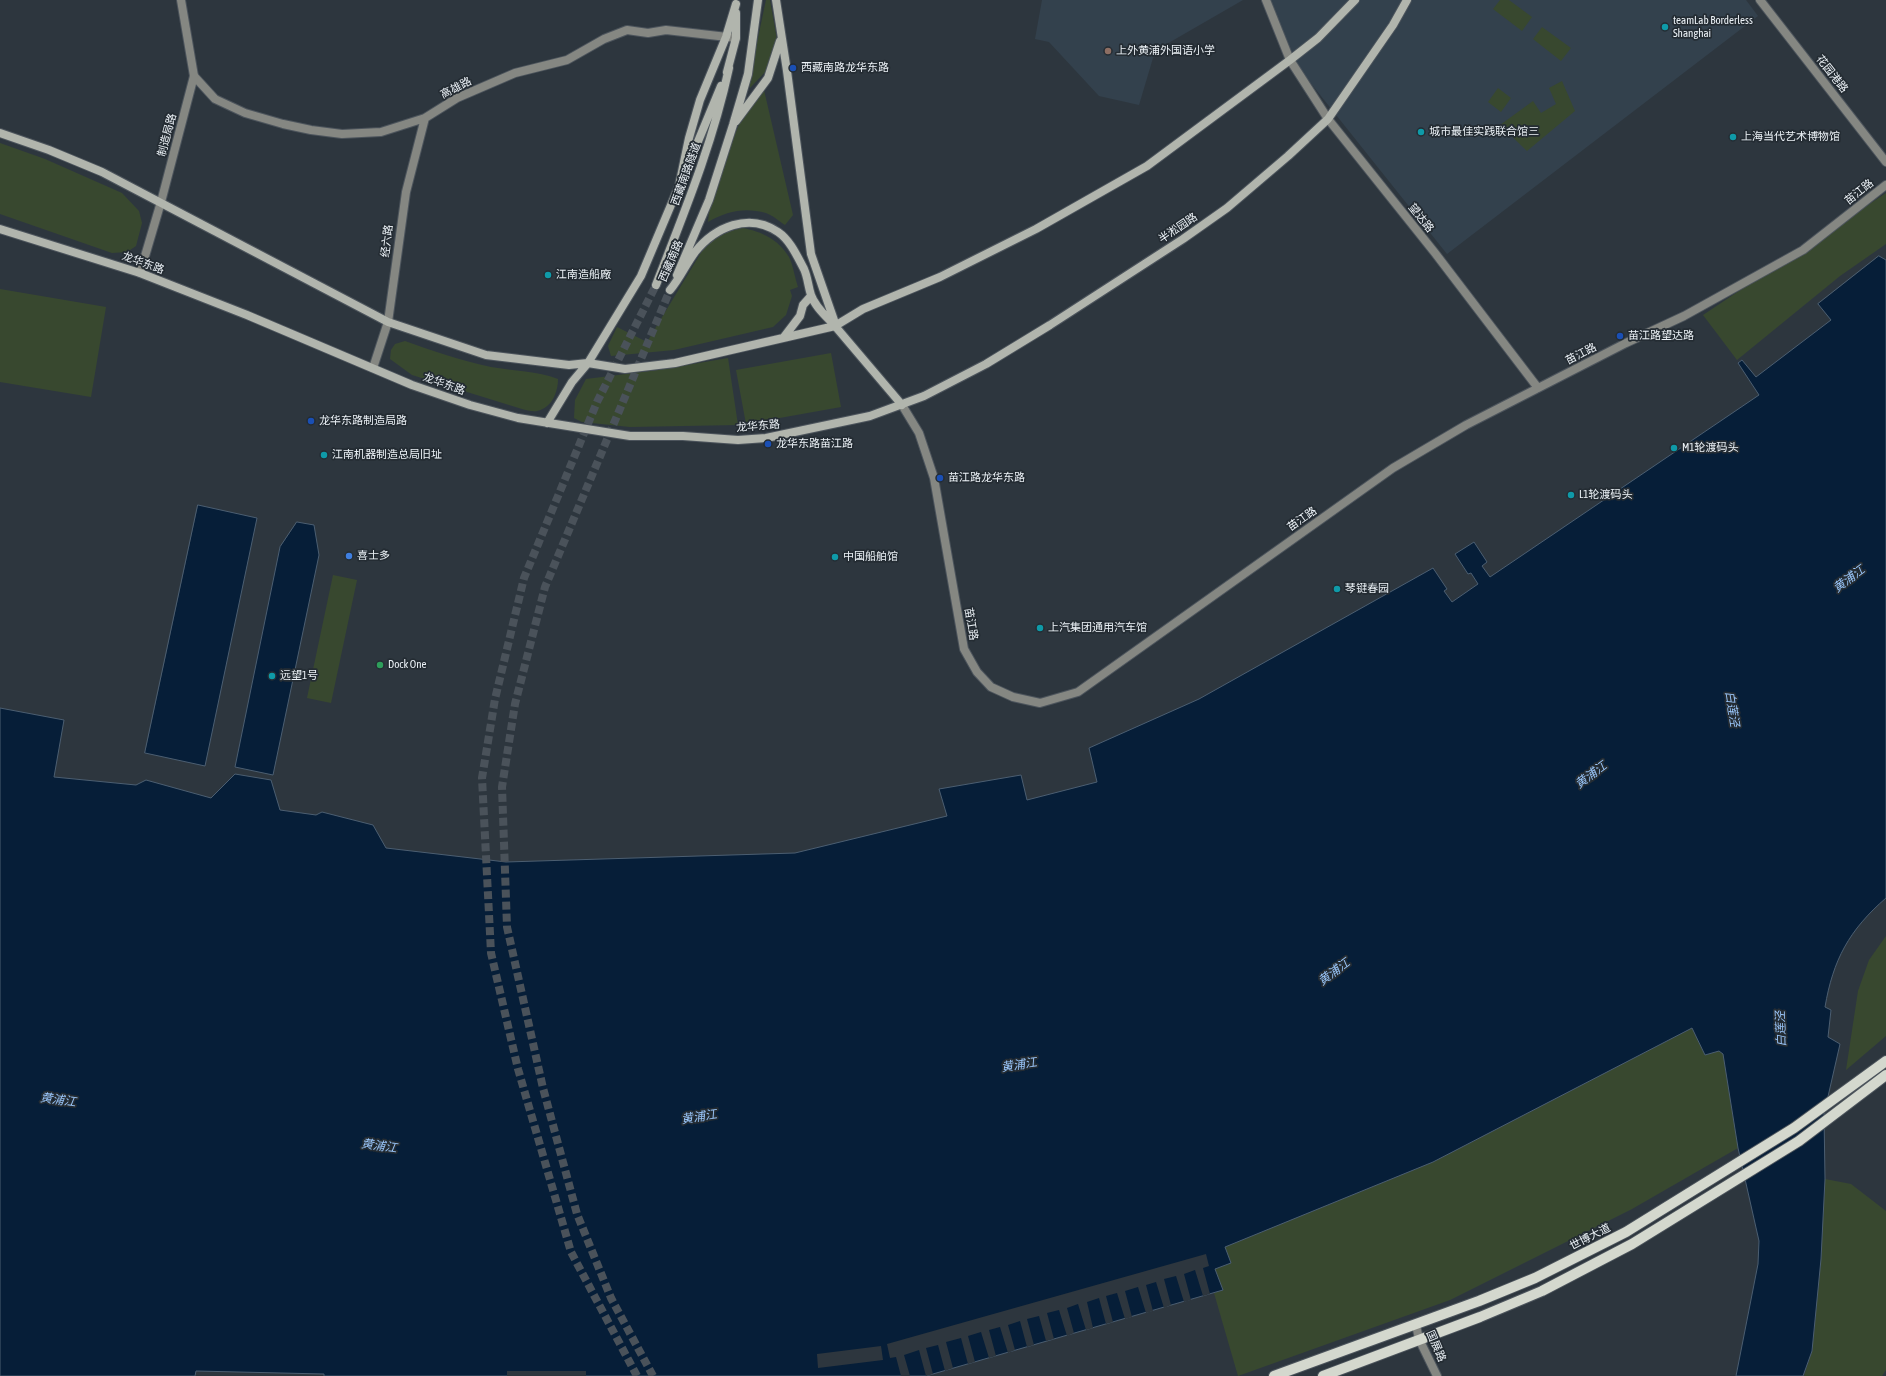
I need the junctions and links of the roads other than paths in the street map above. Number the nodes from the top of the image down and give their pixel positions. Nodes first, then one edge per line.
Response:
1 (181, 0) edge
2 (758, 0) edge
3 (776, 0) edge
4 (1266, 0) edge
5 (1355, 0) edge
6 (1407, 0) edge
7 (1760, 0) edge
8 (736, 2) edge
9 (726, 37) junction
10 (736, 38) junction
11 (781, 39) junction
12 (1290, 60) junction
13 (729, 68) junction
14 (194, 76) junction
15 (426, 118) junction
16 (1328, 119) junction
17 (733, 125) junction
18 (0, 133) edge
19 (1886, 162) edge
20 (1886, 185) edge
21 (679, 186) junction
22 (161, 202) junction
23 (0, 229) edge
24 (140, 273) junction
25 (656, 285) tunnel mouth
26 (811, 296) junction
27 (388, 322) junction
28 (835, 326) junction
29 (784, 338) junction
30 (588, 363) junction
31 (373, 368) junction
32 (1538, 388) junction
33 (902, 405) junction
34 (547, 423) junction
35 (1886, 1061) edge
36 (1886, 1075) edge
37 (1416, 1325) junction
38 (1419, 1339) junction
39 (1274, 1376) edge
40 (1323, 1376) edge
41 (1437, 1376) edge

1 - 14 street, 制造局路
2 - 17 main road, 西藏南路
3 - 11 main road, 西藏南路
4 - 12 street, 望达路
5 - 12 main road
6 - 16 main road, 半淞园路
7 - 19 street, 花园港路
8 - 9 main road, 西藏南路
8 - 10 main road, 西藏南路
9 - 10 street, 高雄路
9 - 15 street, 高雄路
9 - 21 main road, 西藏南路
10 - 13 main road, 西藏南路
11 - 17 main road
11 - 28 main road, 西藏南路
12 - 16 street, 望达路
12 - 28 main road
13 - 21 main road, 西藏南路
13 - 25 main road, 西藏南路隧道
14 - 15 street, 高雄路
14 - 22 street, 制造局路
15 - 27 street, 经六路
16 - 32 street, 望达路
16 - 33 main road, 半淞园路
17 - 26 main road, 西藏南路
18 - 22 main road
20 - 32 street, 苗江路
21 - 30 main road, 西藏南路
22 - 24 street, 制造局路
22 - 27 main road
23 - 24 main road, 龙华东路
24 - 31 main road, 龙华东路
26 - 28 main road, 西藏南路
26 - 29 main road
27 - 30 main road
27 - 31 street, 经六路
28 - 29 main road
28 - 33 main road, 西藏南路
29 - 30 main road
30 - 34 main road, 西藏南路
31 - 34 main road, 龙华东路
32 - 33 street, 苗江路
33 - 34 main road, 龙华东路
35 - 37 main road, 世博大道
36 - 38 main road
37 - 38 street, 国展路
37 - 39 main road, 世博大道
38 - 40 main road
38 - 41 street, 国展路

